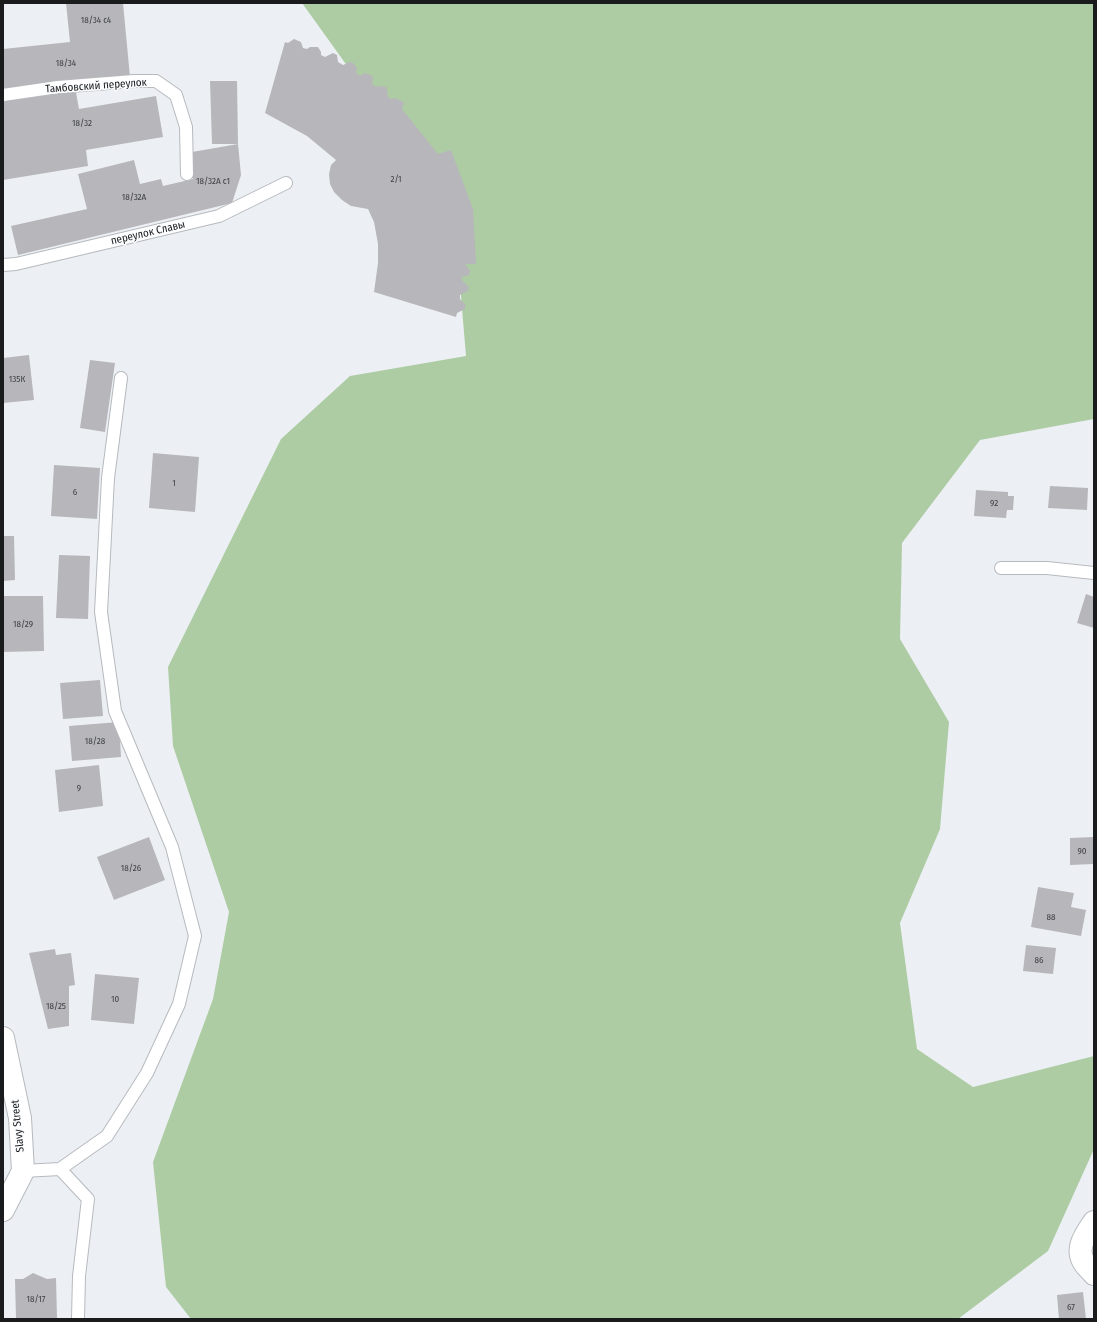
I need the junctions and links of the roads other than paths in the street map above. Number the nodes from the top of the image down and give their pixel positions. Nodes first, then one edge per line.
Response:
1 (3, 96) edge
2 (187, 174) dead end
3 (286, 183) dead end
4 (3, 265) edge
5 (121, 378) dead end
6 (1001, 568) dead end
7 (1094, 573) edge
8 (3, 1038) edge
9 (60, 1169) junction
10 (23, 1172) junction
11 (3, 1210) edge
12 (1094, 1222) edge
13 (1090, 1269) edge
14 (78, 1319) edge

1 - 2 lane, Тамбовский переулок
3 - 4 lane, переулок Славы
5 - 9 lane
6 - 7 lane
8 - 10 street, Slavy Street
9 - 10 lane
9 - 14 lane
10 - 11 street
12 - 13 street

